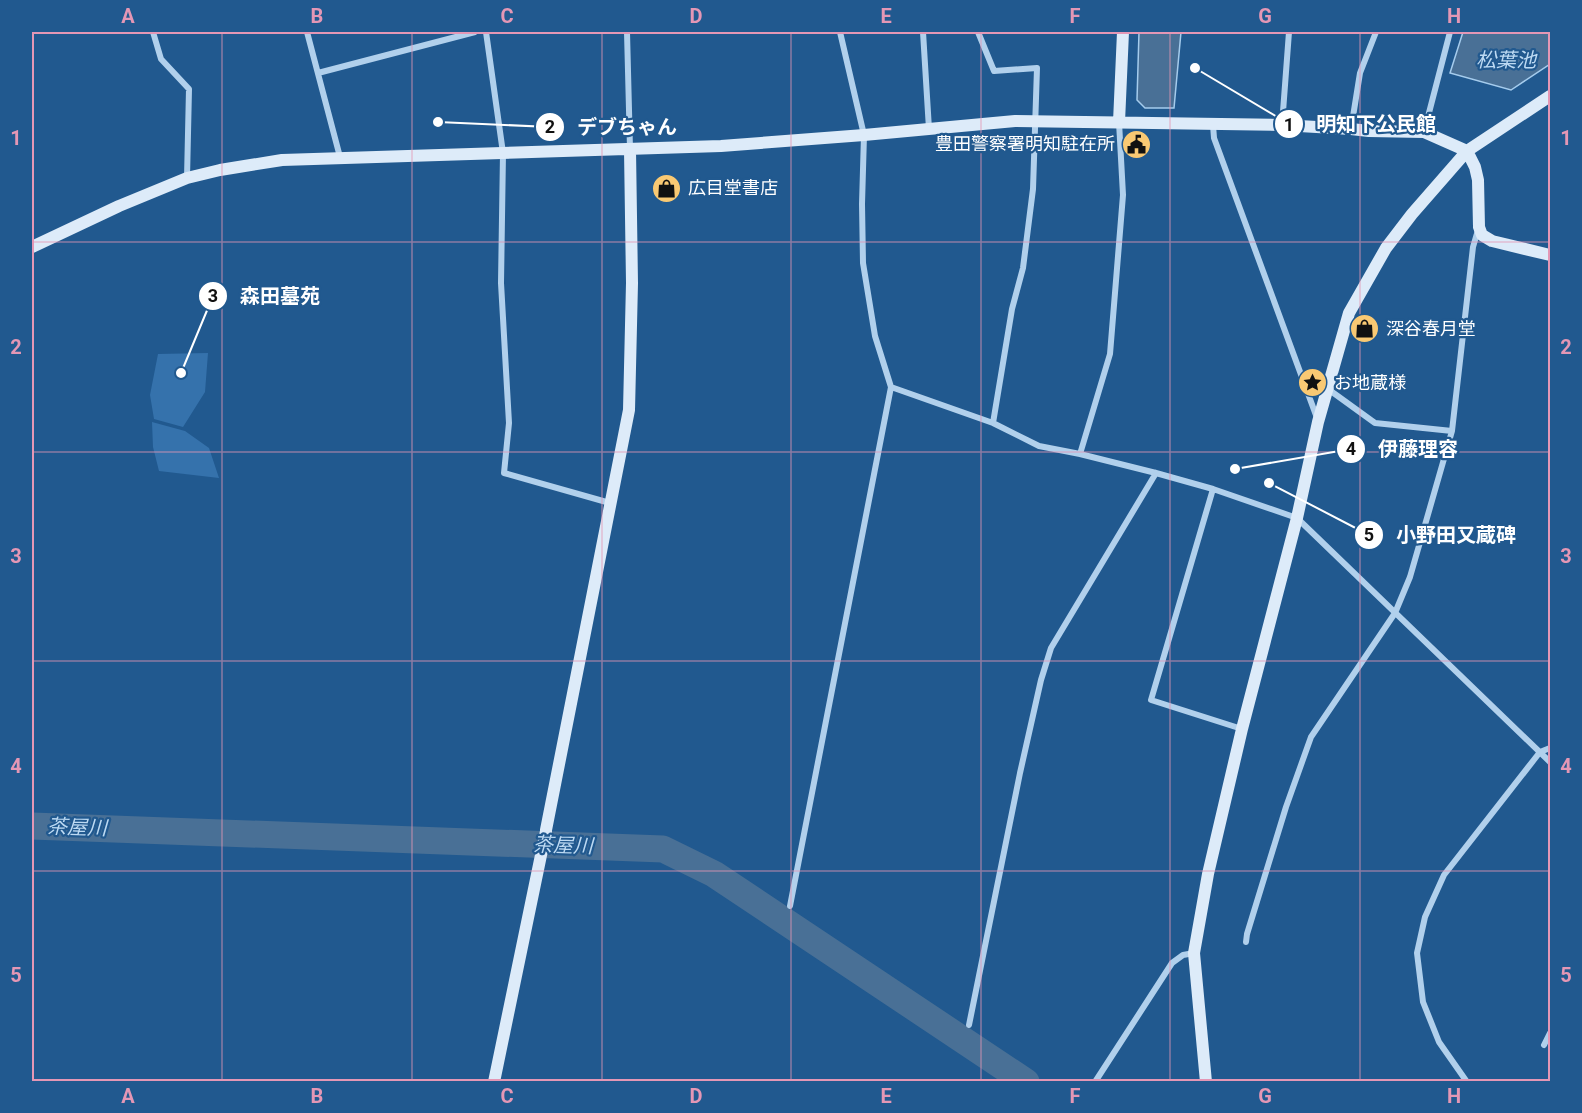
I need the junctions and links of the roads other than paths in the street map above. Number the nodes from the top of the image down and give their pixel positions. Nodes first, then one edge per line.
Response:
1 (153, 32) edge
2 (307, 32) edge
3 (475, 32) edge
4 (486, 32) edge
5 (627, 32) edge
6 (840, 32) edge
7 (923, 32) edge
8 (978, 32) edge
9 (1123, 32) edge
10 (1288, 32) edge
11 (1377, 32) edge
12 (1450, 32) edge
13 (318, 73) junction
14 (1551, 96) edge
15 (1035, 120) junction
16 (1119, 122) junction
17 (1213, 125) junction
18 (1282, 125) junction
19 (929, 129) junction
20 (1352, 129) junction
21 (1424, 132) junction
22 (864, 135) junction
23 (630, 150) junction
24 (1467, 151) junction
25 (502, 153) junction
26 (340, 157) junction
27 (187, 178) junction
28 (1479, 227) junction
29 (32, 247) edge
30 (1551, 255) edge
31 (891, 387) junction
32 (1328, 389) junction
33 (993, 423) junction
34 (1318, 423) junction
35 (1452, 431) junction
36 (1080, 454) junction
37 (1156, 473) junction
38 (1212, 489) junction
39 (610, 503) junction
40 (1297, 518) junction
41 (1395, 613) junction
42 (1242, 729) junction
43 (1551, 748) edge
44 (1540, 752) junction
45 (1551, 762) edge
46 (790, 906) dead end
47 (1246, 942) dead end
48 (1194, 953) junction
49 (969, 1025) dead end
50 (1551, 1033) edge
51 (1544, 1044) dead end
52 (494, 1082) edge
53 (1095, 1082) edge
54 (1206, 1082) edge
55 (1467, 1082) edge

1 - 27 street
2 - 13 street
3 - 13 street
4 - 25 street
5 - 23 street
6 - 22 street
7 - 19 street
8 - 15 street
9 - 16 street
10 - 18 street
11 - 20 street
12 - 21 street
13 - 26 street
14 - 24 street
15 - 16 street
15 - 19 street
15 - 33 street
16 - 17 street
16 - 36 street
17 - 18 street
17 - 34 street
18 - 20 street
19 - 22 street
20 - 21 street
21 - 24 street
22 - 23 street
22 - 31 street
23 - 25 street
23 - 39 street
24 - 28 street
24 - 32 street
25 - 26 street
25 - 39 street
26 - 27 street
27 - 29 street
28 - 30 street
28 - 35 street
31 - 33 street
31 - 46 street
32 - 34 street
32 - 35 street
33 - 36 street
34 - 40 street
35 - 41 street
36 - 37 street
37 - 38 street
37 - 49 street
38 - 40 street
38 - 42 street
39 - 52 street
40 - 41 street
40 - 42 street
41 - 44 street
41 - 47 street
42 - 48 street
43 - 44 street
44 - 45 street
44 - 55 street
48 - 53 street
48 - 54 street
50 - 51 street

